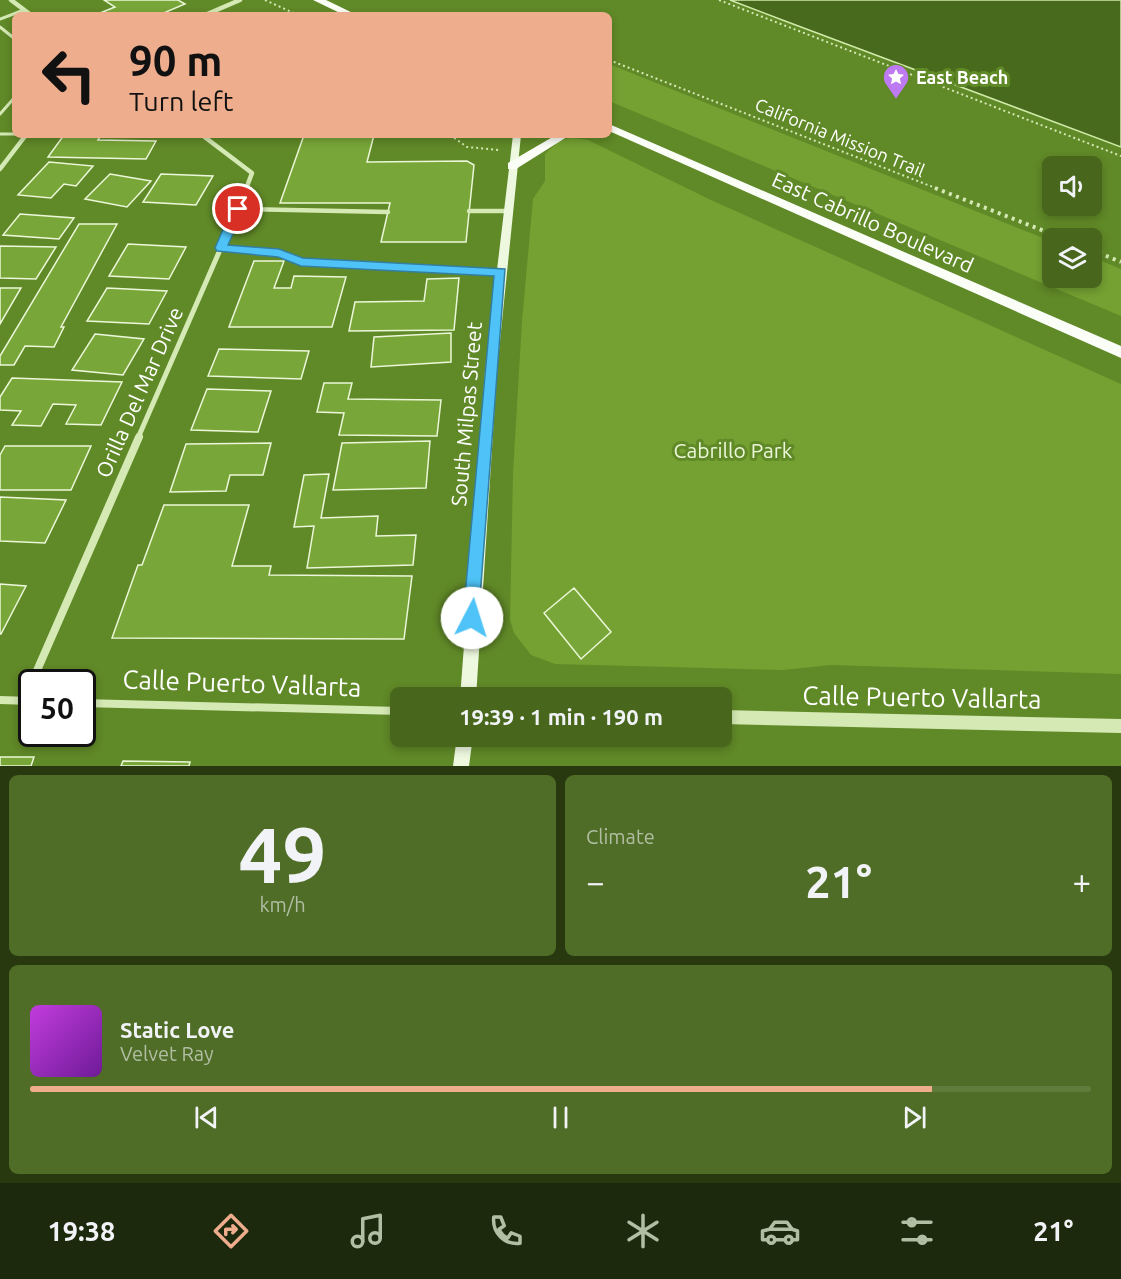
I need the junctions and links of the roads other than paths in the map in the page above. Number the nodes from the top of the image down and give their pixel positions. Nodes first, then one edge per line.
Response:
1 (11, 0) edge
2 (240, 0) edge
3 (318, 0) edge
4 (24, 10) junction
5 (19, 12) edge
6 (27, 12) edge
7 (212, 12) edge
8 (345, 12) edge
9 (0, 27) edge
10 (12, 37) edge
11 (12, 100) edge
12 (0, 114) edge
13 (612, 128) edge
14 (24, 138) edge
15 (206, 138) edge
16 (517, 138) edge
17 (559, 138) edge
18 (512, 166) junction
19 (0, 169) edge
20 (238, 209) junction
21 (469, 211) dead end
22 (507, 211) junction
23 (388, 212) dead end
24 (221, 248) junction
25 (500, 272) junction
26 (1121, 352) edge
27 (38, 669) edge
28 (469, 687) edge
29 (0, 700) edge
30 (18, 701) edge
31 (96, 703) edge
32 (390, 711) edge
33 (732, 717) edge
34 (1121, 726) edge
35 (464, 747) edge
36 (461, 766) edge

1 - 4 street
2 - 7 street
3 - 8 main road
4 - 5 lane
4 - 6 street
9 - 10 lane
11 - 12 lane
13 - 26 main road, East Cabrillo Boulevard
14 - 19 street
15 - 20 street, Orilla Del Mar Drive
16 - 18 main road, South Milpas Street
17 - 18 main road
18 - 22 main road, South Milpas Street
20 - 23 lane
20 - 24 street, Orilla Del Mar Drive
21 - 22 lane
22 - 25 main road, South Milpas Street
24 - 25 lane
24 - 27 street, Orilla Del Mar Drive
25 - 28 main road, South Milpas Street
29 - 30 street
31 - 32 street, Calle Puerto Vallarta
33 - 34 street, Calle Puerto Vallarta
35 - 36 main road

